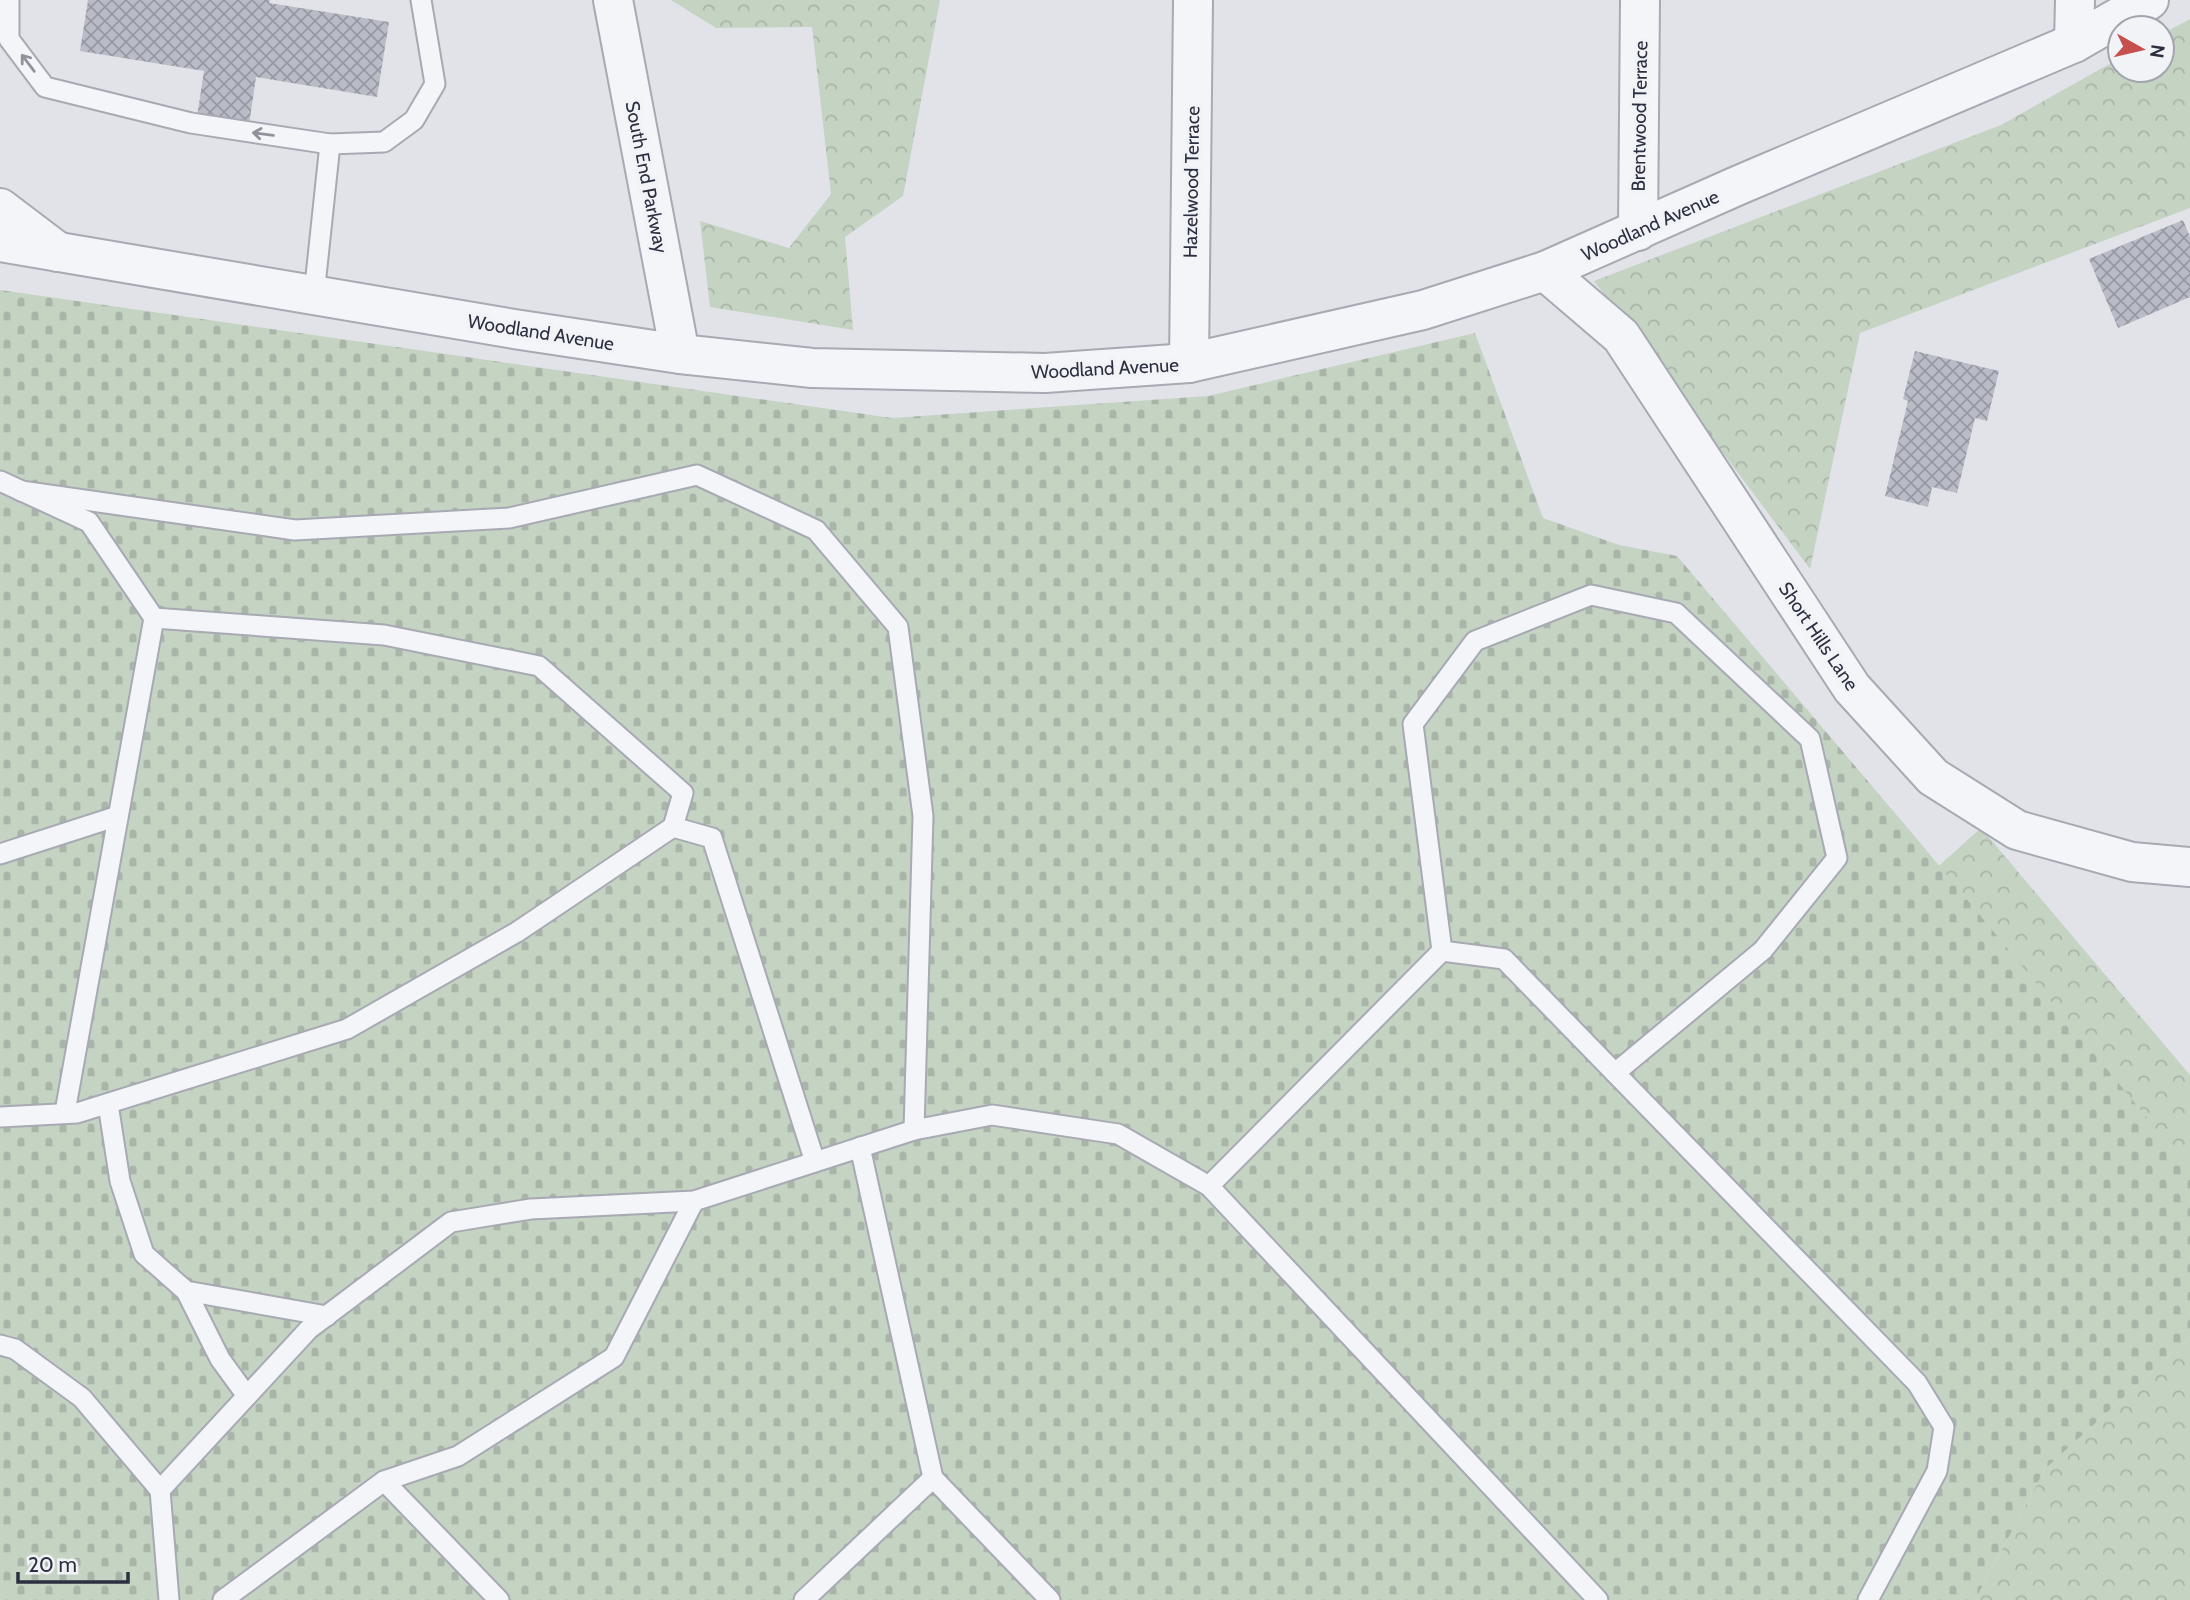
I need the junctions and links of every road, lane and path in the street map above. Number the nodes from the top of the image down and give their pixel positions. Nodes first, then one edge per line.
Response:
1 (9, 0) edge
2 (421, 0) edge
3 (613, 0) edge
4 (1193, 0) edge
5 (1640, 0) edge
6 (2075, 0) edge
7 (2149, 0) edge
8 (2074, 43) junction
9 (330, 144) junction
10 (0, 208) edge
11 (1638, 231) junction
12 (0, 242) edge
13 (58, 252) junction
14 (1545, 271) junction
15 (314, 295) junction
16 (680, 354) junction
17 (1189, 363) junction
18 (0, 481) edge
19 (21, 491) junction
20 (154, 618) junction
21 (118, 816) junction
22 (673, 827) junction
23 (0, 854) edge
24 (2190, 867) edge
25 (1442, 951) junction
26 (1615, 1073) junction
27 (108, 1104) junction
28 (65, 1112) junction
29 (0, 1117) edge
30 (914, 1129) junction
31 (860, 1147) junction
32 (815, 1161) junction
33 (1209, 1186) junction
34 (694, 1201) junction
35 (186, 1291) junction
36 (327, 1316) junction
37 (0, 1345) edge
38 (247, 1396) junction
39 (933, 1478) junction
40 (384, 1481) junction
41 (160, 1490) junction
42 (169, 1600) edge
43 (223, 1600) edge
44 (499, 1600) edge
45 (804, 1600) edge
46 (1051, 1600) edge
47 (1598, 1600) edge
48 (1868, 1600) edge

9 -> 1 lane
2 - 9 lane
3 - 16 street, South End Parkway
4 - 17 street, Hazelwood Terrace
5 - 11 street, Brentwood Terrace
6 - 8 street
7 - 8 street, Woodland Avenue
8 - 11 street, Woodland Avenue
9 - 15 lane
10 - 13 street
11 - 14 street, Woodland Avenue
12 - 13 street, Woodland Avenue
13 - 15 street, Woodland Avenue
14 - 17 street, Woodland Avenue
14 - 24 street, Short Hills Lane
15 - 16 street, Woodland Avenue
16 - 17 street, Woodland Avenue
18 - 19 lane
19 - 20 lane
19 - 30 lane
20 - 21 lane
20 - 22 lane
21 - 23 lane
21 - 28 lane
22 - 27 lane
22 - 32 lane
25 - 26 lane
25 - 26 lane
25 - 33 lane
26 - 48 lane
27 - 28 lane
27 - 35 lane
28 - 29 lane
30 - 31 lane
30 - 33 lane
31 - 32 lane
31 - 39 lane
32 - 34 lane
33 - 47 lane
34 - 36 lane
34 - 40 lane
35 - 36 lane
35 - 38 lane
36 - 38 lane
37 - 41 lane
38 - 41 lane
39 - 45 lane
39 - 46 lane
40 - 43 lane
40 - 44 lane
41 - 42 lane

